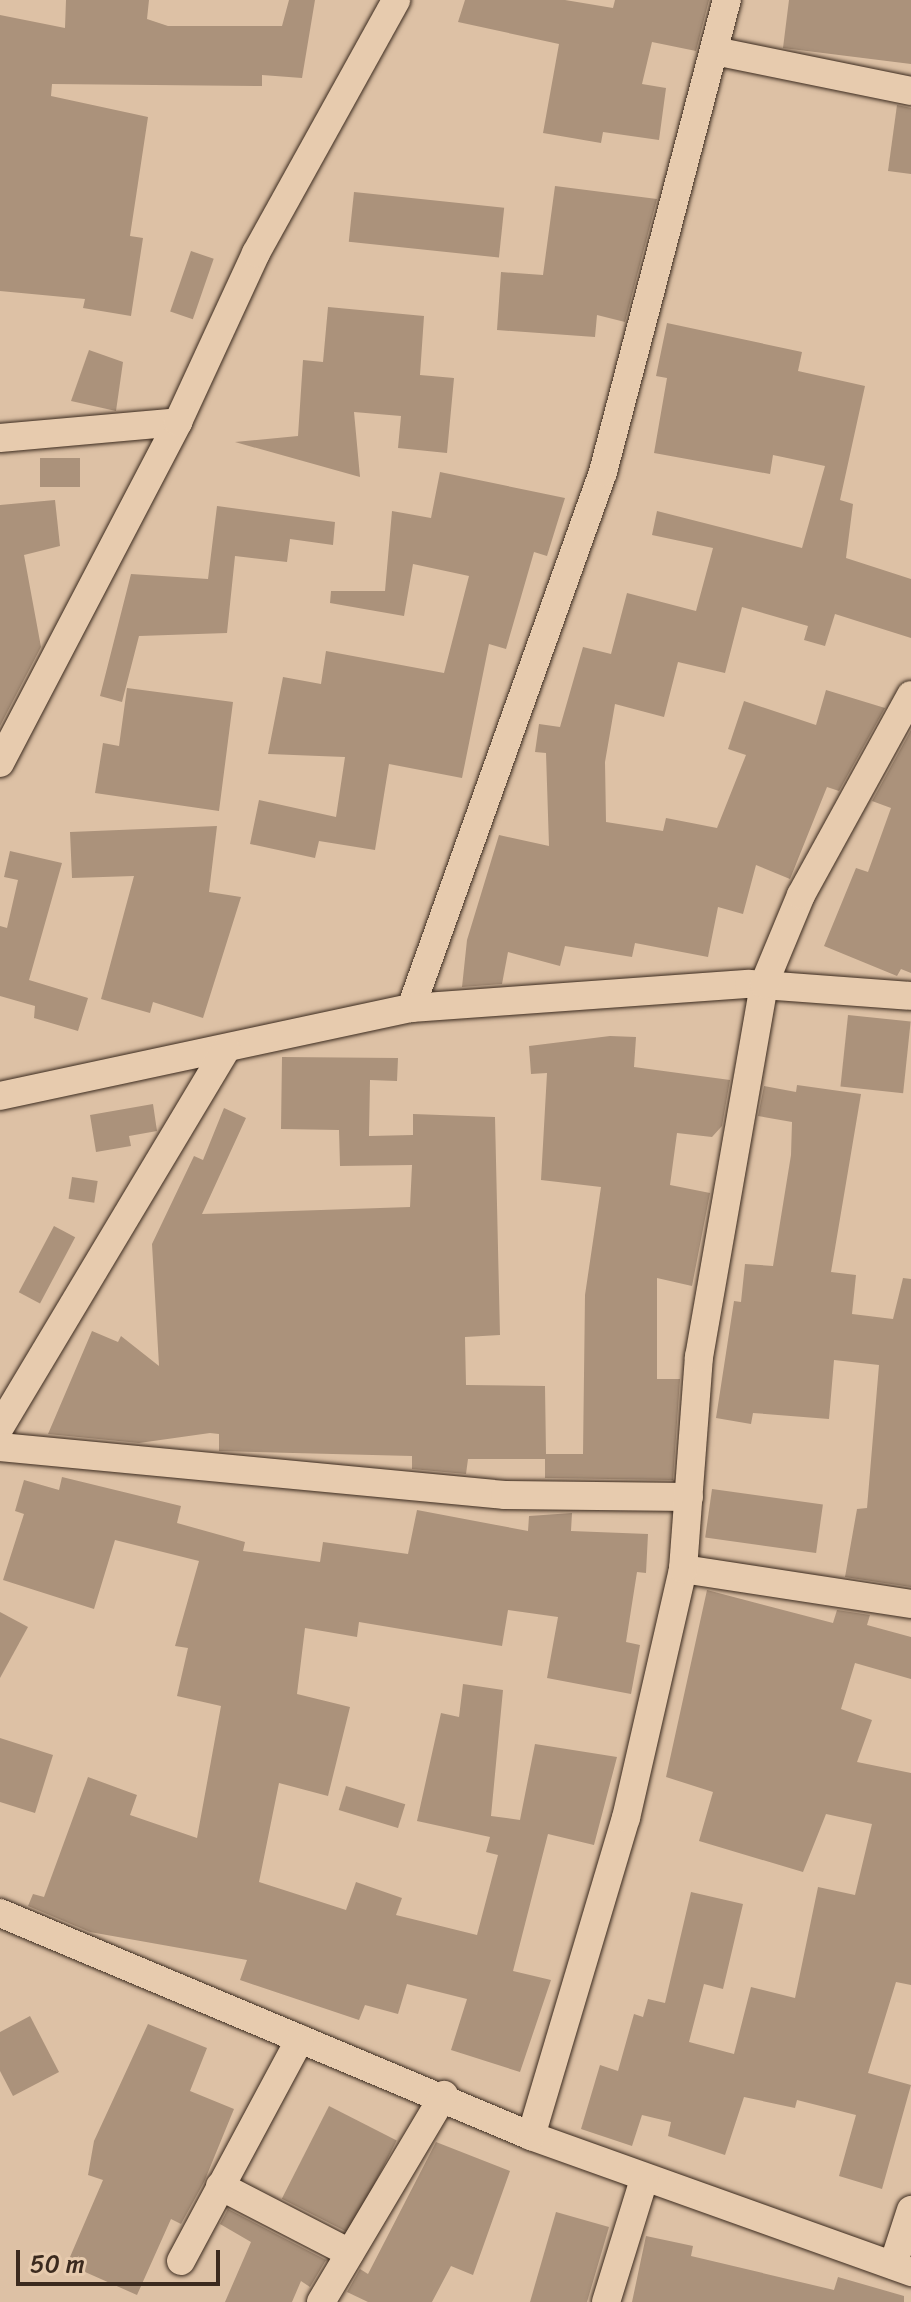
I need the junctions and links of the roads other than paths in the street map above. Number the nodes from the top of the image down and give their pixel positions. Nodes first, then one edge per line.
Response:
1 (396, 0) edge
2 (727, 0) edge
3 (715, 51) junction
4 (911, 91) edge
5 (178, 422) junction
6 (0, 438) edge
7 (911, 695) edge
8 (0, 763) edge
9 (764, 984) junction
10 (911, 996) edge
11 (411, 1008) junction
12 (226, 1049) junction
13 (0, 1096) edge
14 (0, 1427) edge
15 (0, 1447) edge
16 (689, 1497) junction
17 (683, 1569) junction
18 (911, 1604) edge
19 (0, 1913) edge
20 (300, 2039) junction
21 (444, 2095) junction
22 (531, 2136) junction
23 (644, 2179) junction
24 (220, 2186) junction
25 (911, 2210) edge
26 (350, 2253) junction
27 (181, 2261) dead end
28 (902, 2269) edge
29 (321, 2302) edge
30 (606, 2302) edge

1 - 5 street
2 - 3 street
3 - 4 street
3 - 11 street
5 - 6 street
5 - 8 street
7 - 9 street
9 - 10 street
9 - 11 street
9 - 16 street
11 - 12 street
12 - 13 street
12 - 14 street
15 - 16 street
16 - 17 street
17 - 18 street
17 - 22 street
19 - 20 street
20 - 21 street
20 - 24 street
21 - 22 street
21 - 26 street
22 - 23 street
23 - 28 street
23 - 30 street
24 - 26 street
24 - 27 street
25 - 28 street
26 - 29 street

